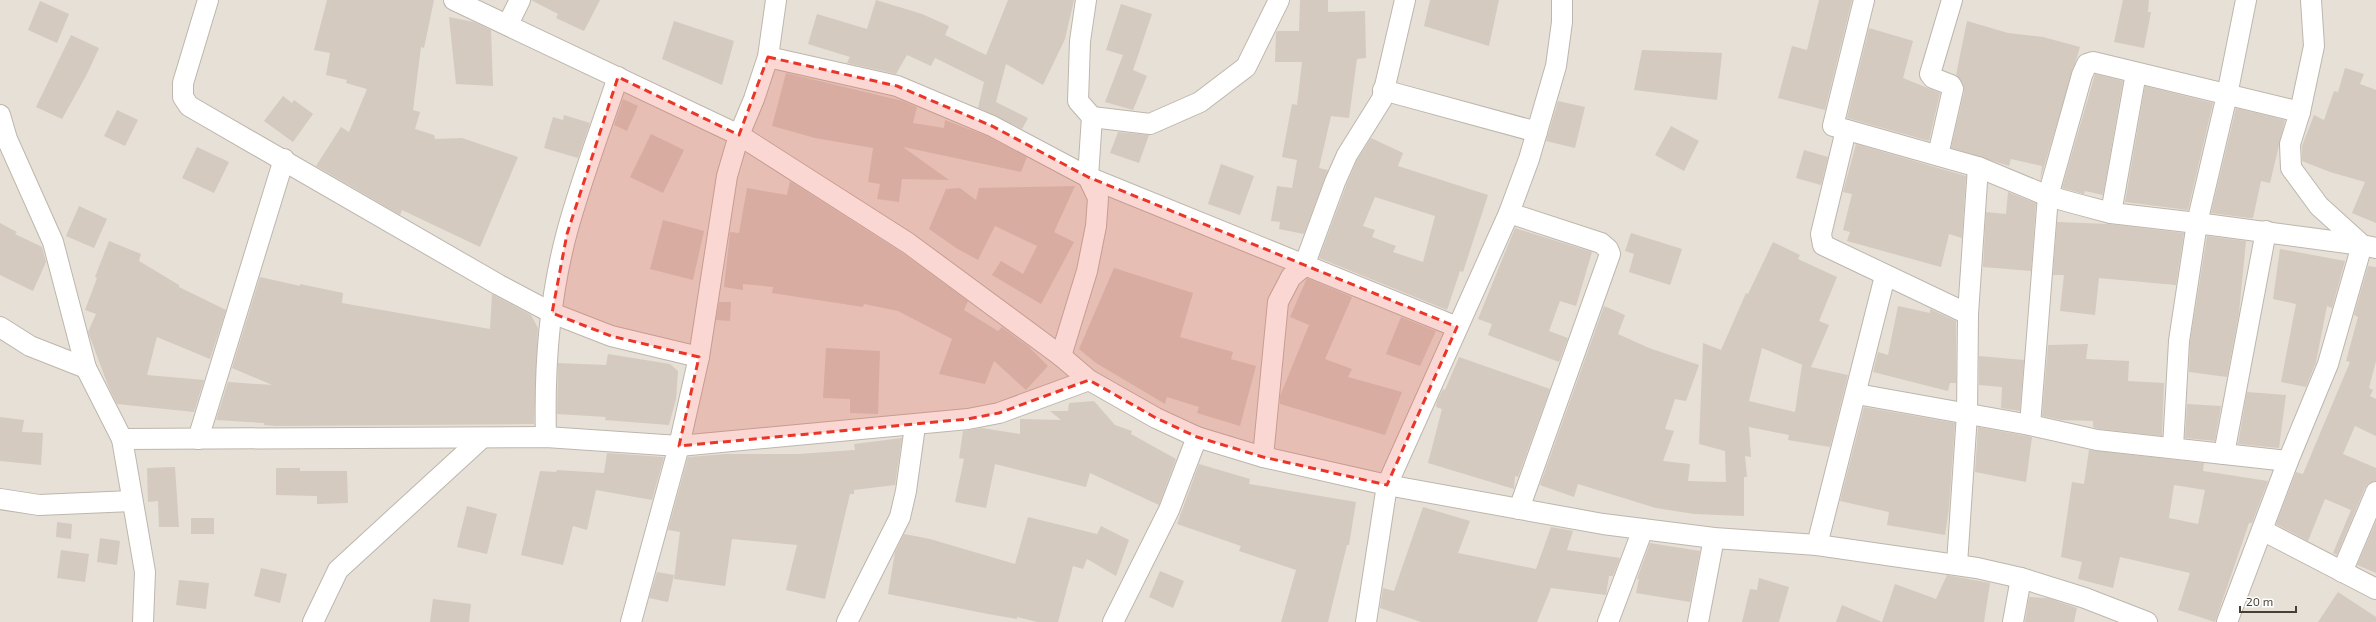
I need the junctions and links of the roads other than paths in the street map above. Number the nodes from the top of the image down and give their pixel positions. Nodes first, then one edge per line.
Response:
1 (208, 0) edge
2 (454, 0) edge
3 (520, 0) edge
4 (776, 0) edge
5 (1086, 0) edge
6 (1279, 0) edge
7 (1405, 0) edge
8 (1562, 0) edge
9 (1864, 0) edge
10 (1952, 0) edge
11 (2246, 0) edge
12 (2312, 0) edge
13 (508, 24) junction
14 (768, 57) junction
15 (2136, 73) junction
16 (618, 77) junction
17 (1383, 90) junction
18 (2227, 95) junction
19 (2300, 112) junction
20 (0, 115) edge
21 (1092, 117) junction
22 (1846, 130) junction
23 (1537, 132) junction
24 (739, 135) junction
25 (1938, 156) junction
26 (284, 159) junction
27 (1978, 167) junction
28 (1088, 177) junction
29 (2048, 196) junction
30 (1509, 213) junction
31 (2110, 213) junction
32 (2197, 223) junction
33 (2266, 231) junction
34 (2369, 246) edge
35 (1304, 266) junction
36 (1886, 276) junction
37 (552, 313) junction
38 (1968, 314) junction
39 (1457, 326) junction
40 (0, 327) edge
41 (1061, 356) junction
42 (699, 357) junction
43 (86, 368) junction
44 (1088, 380) junction
45 (1857, 394) junction
46 (1967, 414) junction
47 (2030, 425) junction
48 (915, 426) junction
49 (546, 437) junction
50 (1197, 437) junction
51 (482, 438) junction
52 (122, 439) junction
53 (198, 439) junction
54 (679, 446) junction
55 (2173, 447) junction
56 (2224, 454) junction
57 (1263, 458) junction
58 (2288, 461) junction
59 (1387, 485) junction
60 (2376, 492) edge
61 (0, 499) edge
62 (132, 501) junction
63 (1519, 508) junction
64 (2372, 514) edge
65 (1643, 529) junction
66 (2262, 530) junction
67 (1714, 538) junction
68 (1817, 545) junction
69 (1957, 564) junction
70 (2342, 572) junction
71 (2021, 578) junction
72 (2376, 589) edge
73 (637, 621) edge
74 (143, 622) edge
75 (313, 622) edge
76 (847, 622) edge
77 (1113, 622) edge
78 (1366, 622) edge
79 (1608, 622) edge
80 (1698, 622) edge
81 (2013, 622) edge
82 (2147, 622) edge
83 (2227, 622) edge

1 - 26 street
2 - 13 street
3 - 13 street
4 - 14 street
5 - 21 street
6 - 21 street
7 - 17 street
8 - 23 street
9 - 22 street
10 - 25 street
11 - 18 street
12 - 19 street
13 - 16 street
14 - 24 street
14 - 28 street
15 - 18 street
15 - 29 street
15 - 31 street
16 - 24 street
16 - 37 street
17 - 23 street
17 - 35 street
18 - 19 street
18 - 32 street
19 - 34 street
20 - 43 street
21 - 28 street
22 - 25 street
22 - 36 street
23 - 30 street
24 - 41 street
24 - 42 street
25 - 27 street
26 - 37 street
26 - 53 street
27 - 29 street
27 - 38 street
28 - 35 street
28 - 41 street
29 - 31 street
29 - 47 street
30 - 39 street
30 - 63 street
31 - 32 street
32 - 33 street
32 - 55 street
33 - 34 street
33 - 56 street
34 - 58 street
35 - 39 street
35 - 57 street
36 - 38 street
36 - 45 street
37 - 42 street
37 - 49 street
38 - 46 street
39 - 59 street
40 - 43 street
41 - 44 street
42 - 54 street
43 - 52 street
44 - 48 street
44 - 50 street
45 - 46 street
45 - 68 street
46 - 47 street
46 - 69 street
47 - 55 street
48 - 54 street
48 - 76 street
49 - 51 street
49 - 54 street
50 - 57 street
50 - 77 street
51 - 53 street
51 - 75 street
52 - 53 street
52 - 62 street
54 - 73 street
55 - 56 street
56 - 58 street
57 - 59 street
58 - 66 street
59 - 63 street
59 - 78 street
60 - 64 street
61 - 62 street
62 - 74 street
63 - 65 street
64 - 70 street
65 - 67 street
65 - 79 street
66 - 70 street
66 - 83 street
67 - 68 street
67 - 80 street
68 - 69 street
69 - 71 street
70 - 72 street
71 - 81 street
71 - 82 street

